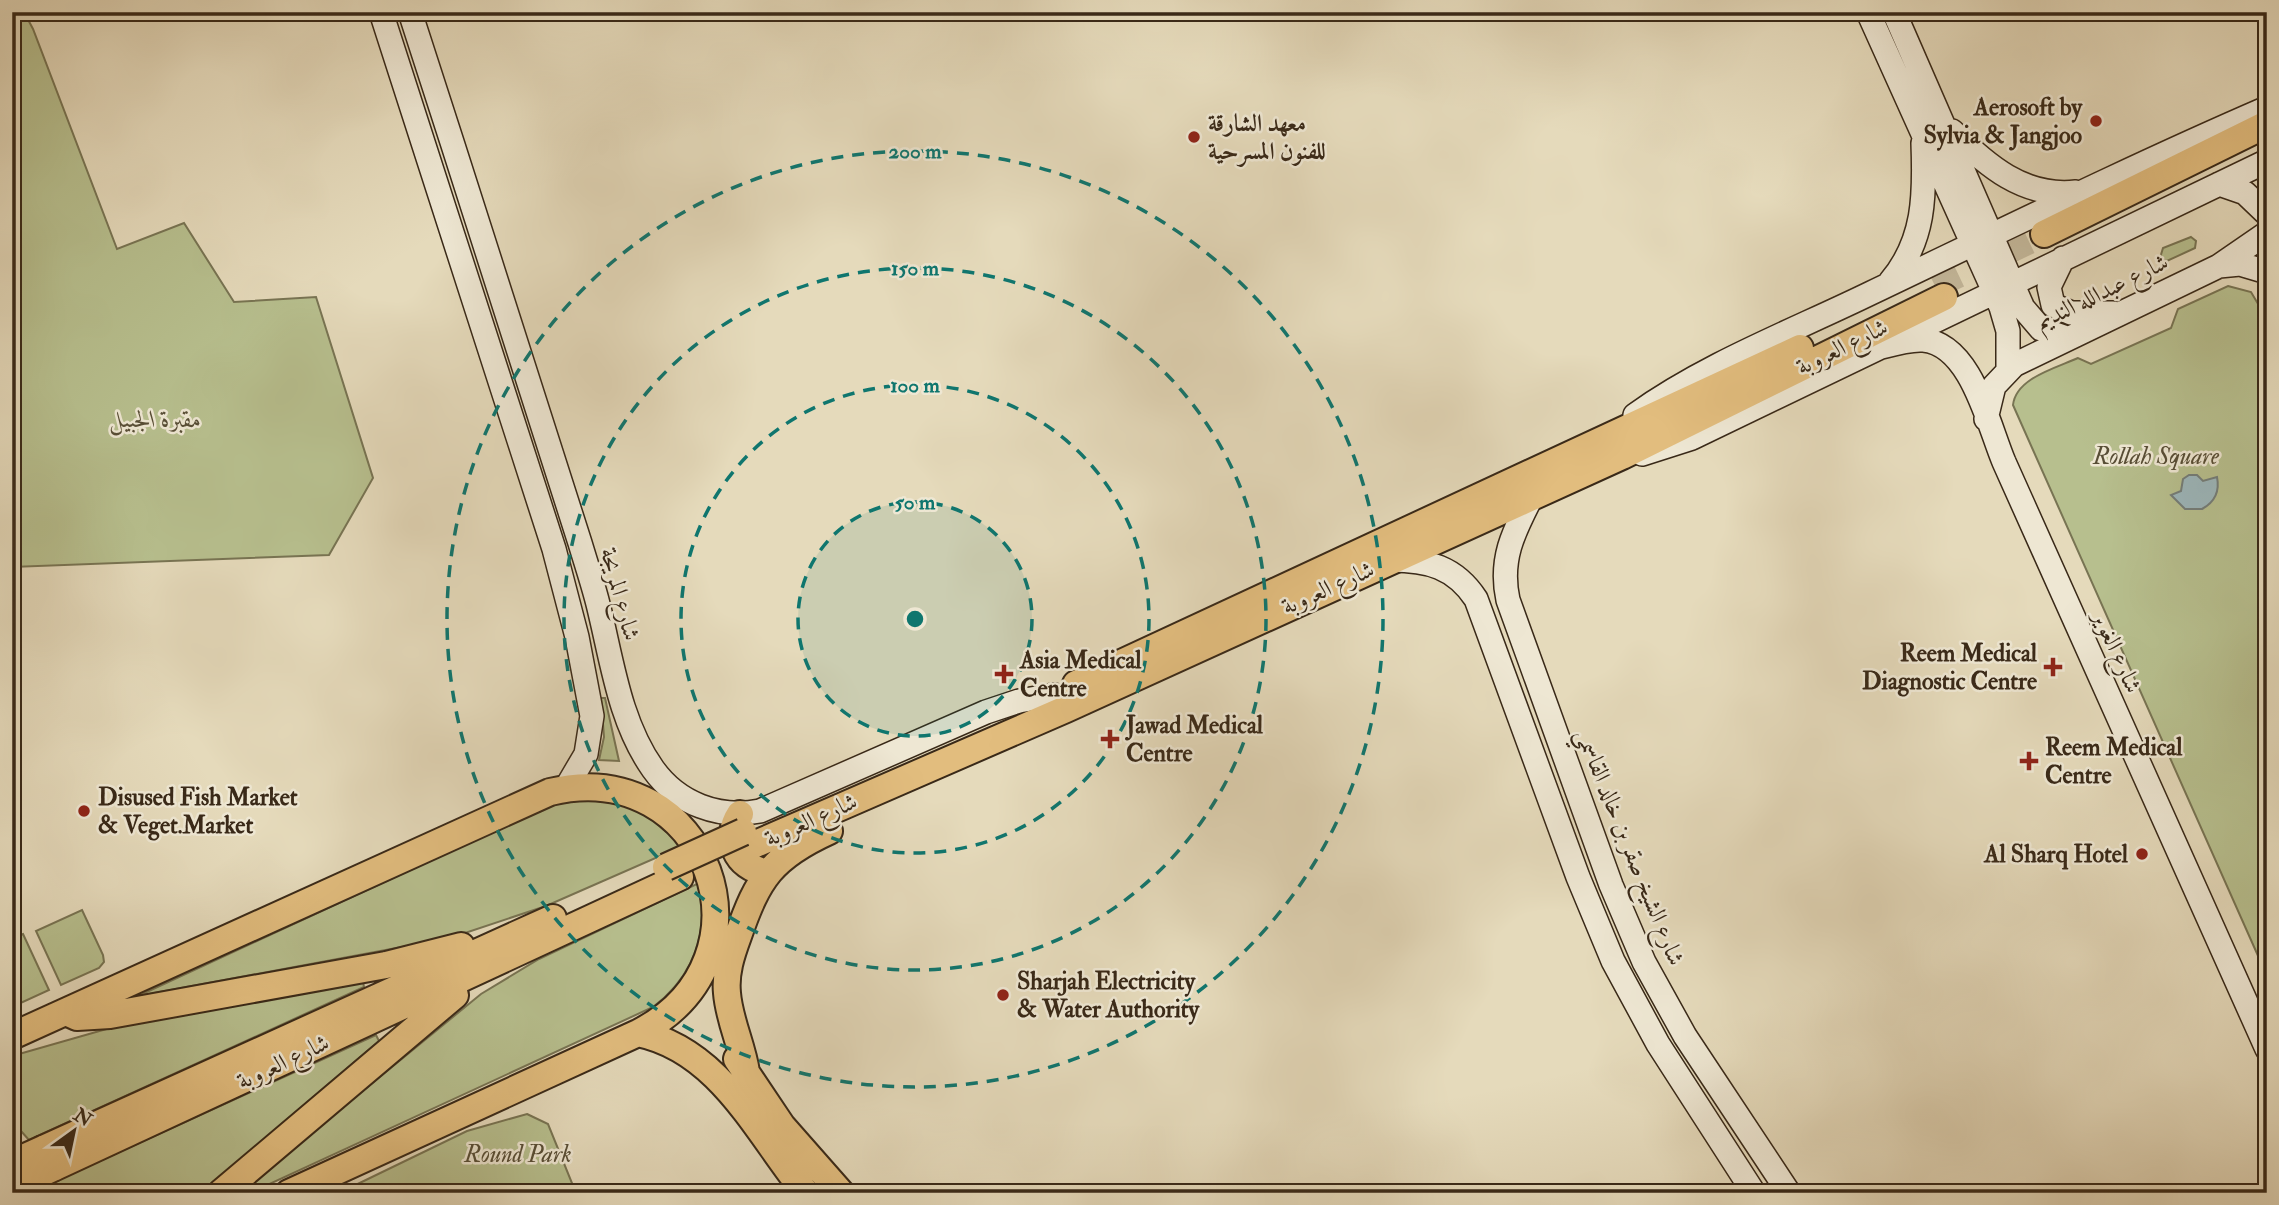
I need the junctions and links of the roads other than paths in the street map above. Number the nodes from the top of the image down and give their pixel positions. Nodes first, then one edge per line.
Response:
1 (381, 12) edge
2 (410, 12) edge
3 (1868, 12) edge
4 (1894, 12) edge
5 (2267, 108) edge
6 (2267, 124) edge
7 (1932, 125) junction
8 (2267, 142) edge
9 (2267, 161) edge
10 (2219, 184) junction
11 (2080, 192) junction
12 (2267, 214) edge
13 (2267, 233) edge
14 (1982, 240) junction
15 (2052, 246) junction
16 (2219, 266) junction
17 (2267, 272) edge
18 (1887, 286) junction
19 (2003, 287) junction
20 (1940, 292) tunnel mouth
21 (2120, 313) junction
22 (2067, 338) junction
23 (1874, 349) junction
24 (2008, 369) junction
25 (1986, 419) junction
26 (1617, 446) junction
27 (1532, 496) junction
28 (554, 549) junction
29 (1391, 560) junction
30 (597, 601) junction
31 (1506, 677) junction
32 (1543, 697) junction
33 (1060, 702) junction
34 (566, 788) junction
35 (745, 831) junction
36 (673, 872) junction
37 (766, 872) junction
38 (517, 934) junction
39 (708, 965) junction
40 (490, 968) junction
41 (65, 1012) junction
42 (638, 1033) junction
43 (12, 1036) edge
44 (2267, 1049) edge
45 (746, 1072) junction
46 (754, 1126) junction
47 (12, 1148) edge
48 (48, 1158) junction
49 (810, 1160) junction
50 (12, 1163) edge
51 (323, 1184) edge
52 (12, 1187) edge
53 (1754, 1189) edge
54 (34, 1193) edge
55 (221, 1193) edge
56 (289, 1193) edge
57 (806, 1193) edge
58 (841, 1193) edge
59 (1789, 1193) edge

1 - 28 street
2 - 30 street, شارع المريجة
3 - 7 street
4 - 7 street
5 - 11 street
6 - 15 main road
7 - 11 street
7 - 14 street
7 - 18 street
8 - 15 main road
9 - 10 street
10 - 12 street
10 - 15 street
11 - 14 street
13 - 16 street, شارع عبدالله النديم
14 - 18 street
14 - 19 street
15 - 19 street
15 - 21 street
16 - 17 street
16 - 21 street, شارع عبدالله النديم
18 - 26 street
19 - 22 street
19 - 23 street
19 - 24 street
20 - 26 main road, شارع العروبة
21 - 22 street, شارع عبدالله النديم
22 - 24 street, شارع عبدالله النديم
23 - 25 street, شارع الغوير
23 - 26 street
24 - 25 street
25 - 44 street, شارع الغوير
26 - 27 main road, شارع العروبة
26 - 33 main road, شارع العروبة
27 - 29 main road, شارع العروبة
27 - 32 street, شارع الشيخ صقر بن خالد القاسمي
28 - 30 street
28 - 34 street
29 - 31 street
29 - 33 main road, شارع العروبة
30 - 35 street, شارع المريجة
31 - 32 street
31 - 53 street
32 - 59 street, شارع الشيخ صقر بن خالد القاسمي
33 - 35 main road, شارع العروبة
33 - 37 main road
34 - 39 main road
34 - 41 main road
35 - 36 main road, شارع العروبة
35 - 37 main road
36 - 38 main road, شارع العروبة
36 - 40 main road, شارع العروبة
37 - 45 main road
38 - 41 main road
38 - 48 main road, شارع العروبة
39 - 42 main road
39 - 45 main road
40 - 48 main road, شارع العروبة
40 - 55 main road
41 - 43 main road
42 - 46 main road
42 - 51 main road
45 - 49 main road
46 - 49 main road
46 - 57 main road
47 - 54 main road
48 - 50 main road, شارع العروبة, bridge
48 - 52 main road, شارع العروبة, bridge
49 - 58 main road
51 - 56 main road

